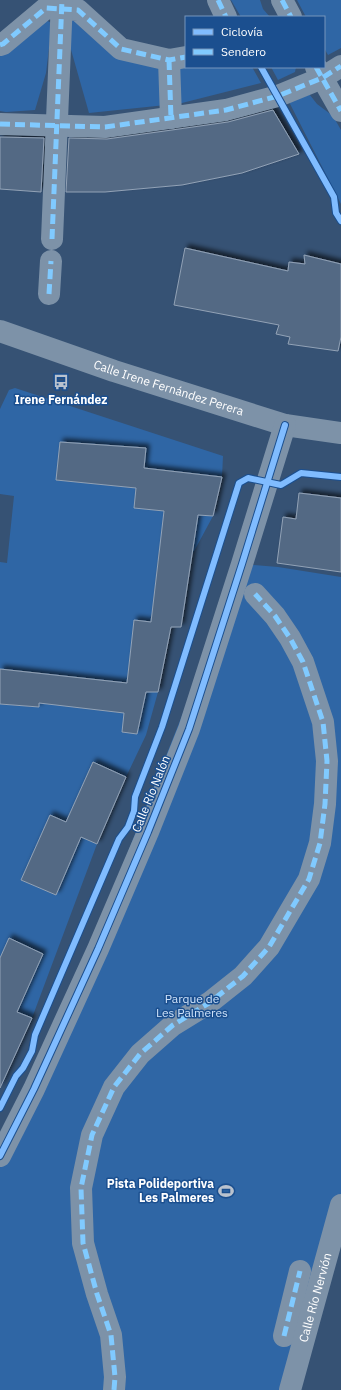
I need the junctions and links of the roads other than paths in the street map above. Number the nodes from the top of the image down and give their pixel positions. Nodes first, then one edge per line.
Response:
1 (218, 0) edge
2 (282, 0) edge
3 (62, 5) edge
4 (226, 16) edge
5 (290, 16) edge
6 (0, 45) edge
7 (178, 59) edge
8 (341, 66) edge
9 (319, 72) edge
10 (341, 111) edge
11 (171, 118) junction
12 (0, 124) edge
13 (57, 126) junction
14 (52, 239) dead end
15 (51, 261) dead end
16 (49, 294) dead end
17 (1, 333) edge
18 (285, 425) junction
19 (341, 433) edge
20 (255, 594) dead end
21 (0, 1156) edge
22 (341, 1205) edge
23 (300, 1271) dead end
24 (284, 1336) dead end
25 (114, 1390) edge
26 (290, 1390) edge

1 - 4 street
2 - 5 street
3 - 6 street
3 - 7 street
3 - 13 street
7 - 11 street
8 - 9 street
9 - 10 street
9 - 11 street
11 - 13 street
12 - 13 street
13 - 14 street
15 - 16 street
17 - 18 street, Calle Irene Fernández Perera
18 - 19 street, Calle Irene Fernández Perera
18 - 21 street, Calle Río Nalón
20 - 25 street
22 - 26 street, Calle Río Nervión
23 - 24 street

